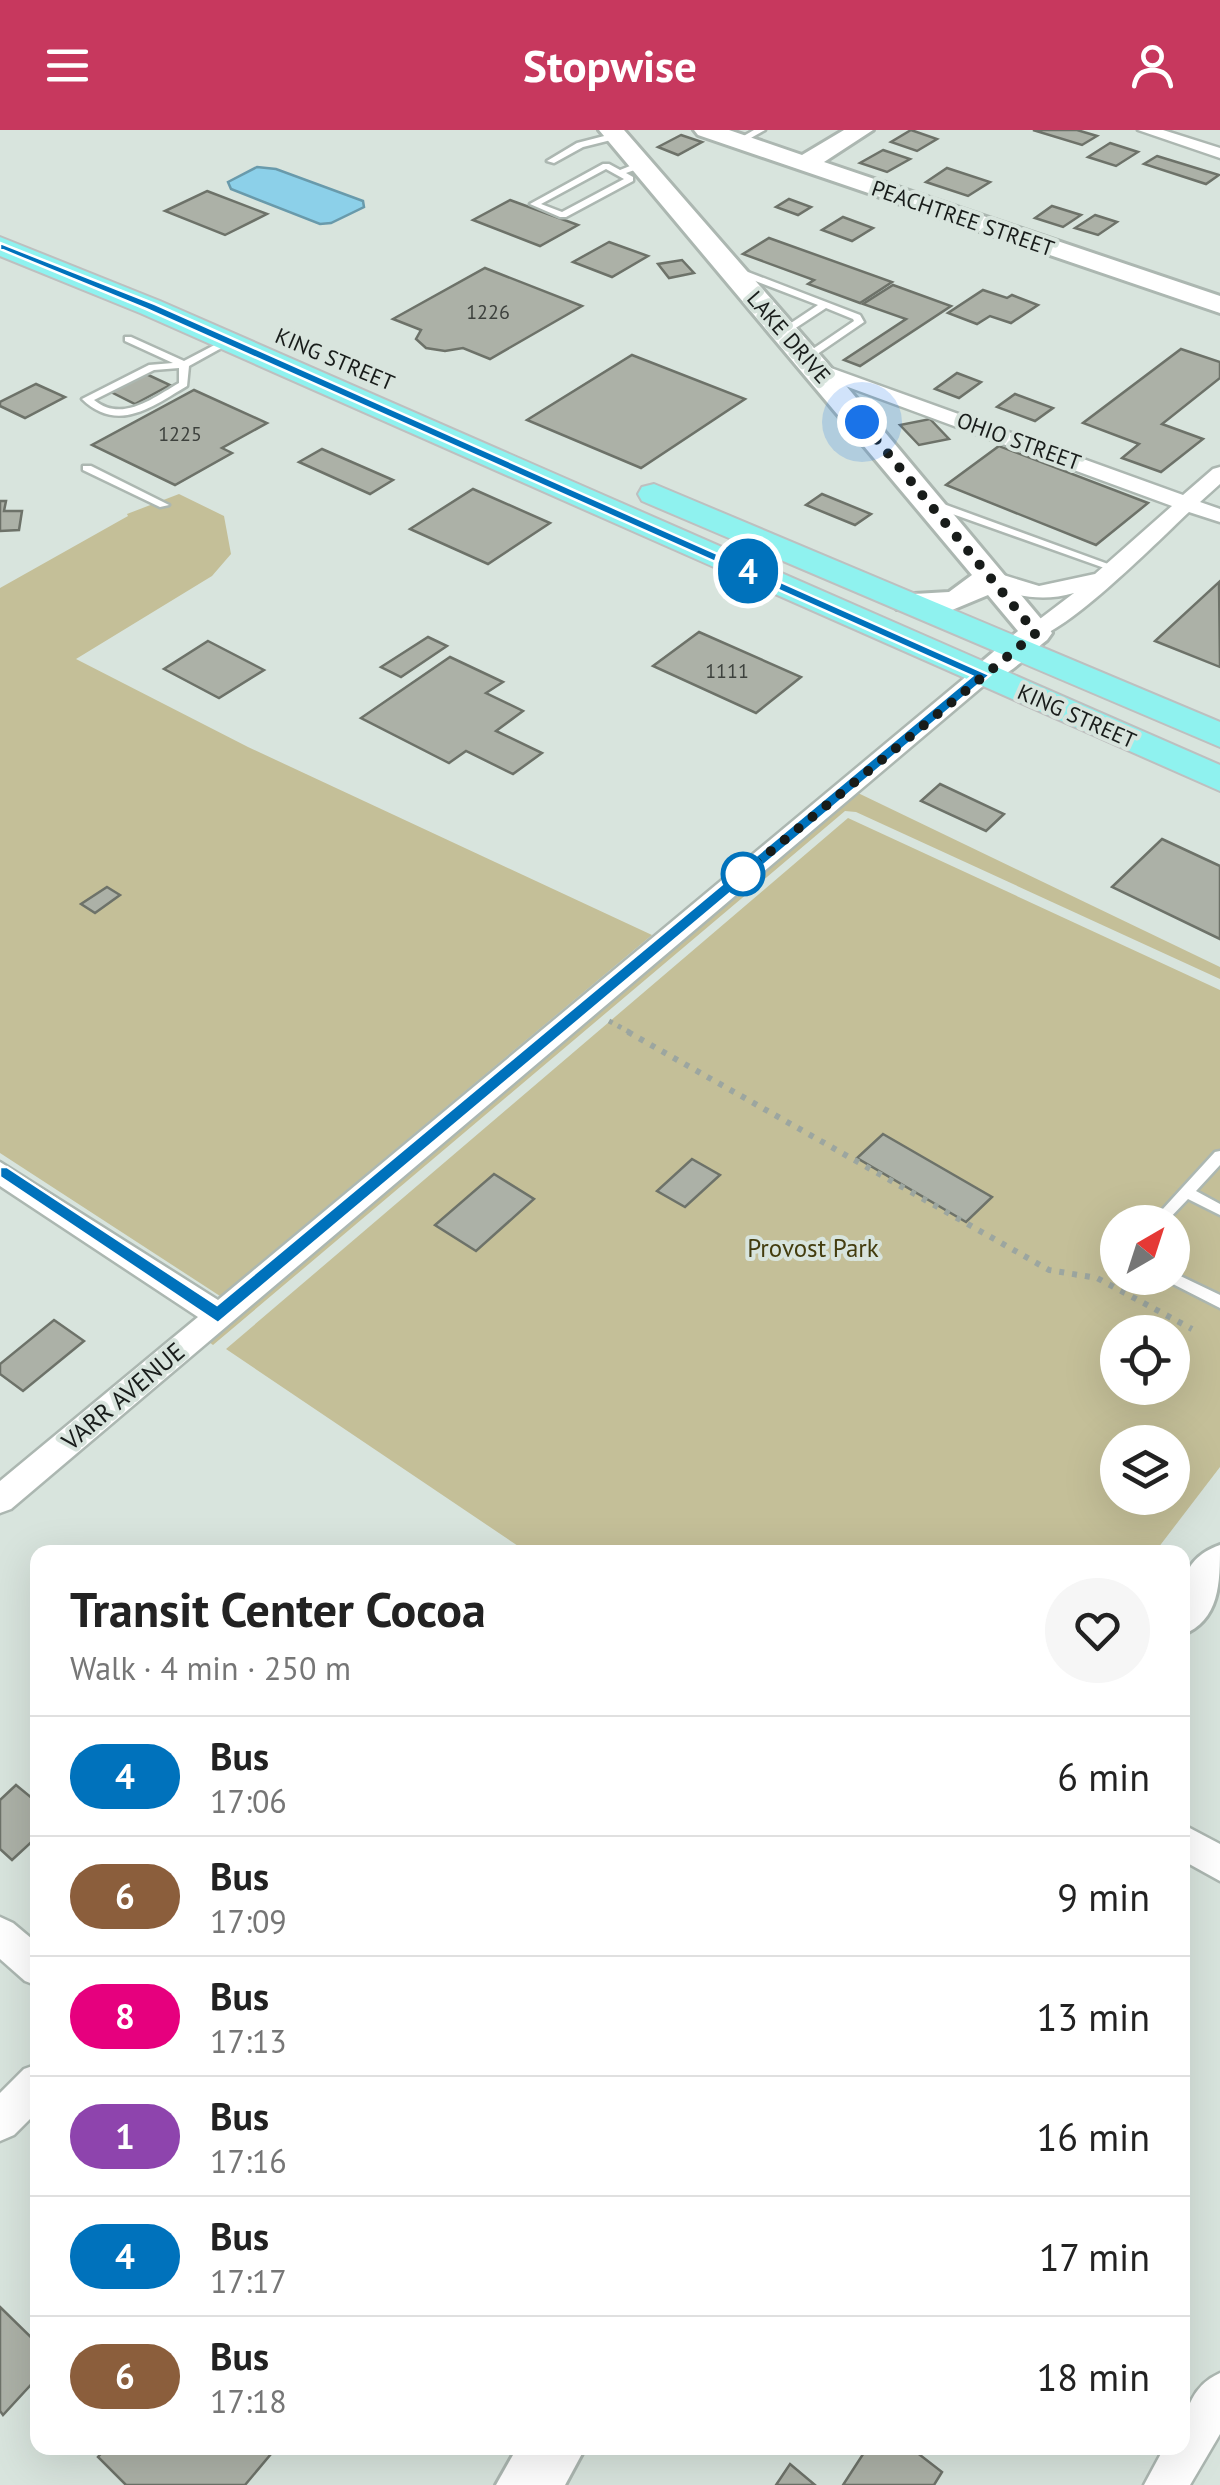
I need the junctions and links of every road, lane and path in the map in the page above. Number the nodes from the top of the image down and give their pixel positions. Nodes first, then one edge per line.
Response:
1 (706, 130) edge
2 (861, 130) edge
3 (1146, 130) edge
4 (615, 132) edge
5 (750, 136) edge
6 (1220, 153) edge
7 (551, 161) dead end
8 (804, 164) junction
9 (630, 169) junction
10 (0, 221) edge
11 (0, 231) edge
12 (0, 246) edge
13 (72, 251) junction
14 (731, 268) junction
15 (824, 304) junction
16 (1220, 305) edge
17 (785, 332) junction
18 (242, 333) junction
19 (128, 340) dead end
20 (812, 363) junction
21 (184, 365) junction
22 (87, 468) dead end
23 (1220, 473) edge
24 (930, 502) junction
25 (1185, 502) junction
26 (164, 505) dead end
27 (1220, 516) edge
28 (1111, 571) junction
29 (987, 577) junction
30 (908, 602) junction
31 (1026, 640) junction
32 (982, 675) junction
33 (1220, 736) edge
34 (1220, 779) edge
35 (604, 1018) dead end
36 (1220, 1156) edge
37 (0, 1172) edge
38 (1186, 1192) junction
39 (1174, 1205) edge
40 (1220, 1210) edge
41 (1190, 1287) edge
42 (1220, 1302) edge
43 (218, 1316) junction
44 (1192, 1330) dead end
45 (0, 1500) edge
46 (1220, 1564) edge
47 (1190, 1604) edge
48 (1190, 1845) edge
49 (1220, 1864) edge
50 (0, 1935) edge
51 (30, 1961) edge
52 (30, 2091) edge
53 (0, 2121) edge
54 (1220, 2394) edge
55 (1190, 2445) edge
56 (550, 2455) edge
57 (1184, 2455) edge
58 (527, 2485) edge
59 (1166, 2485) edge

1 - 5 street, PEACHTREE STREET
2 - 8 street
3 - 6 street
4 - 7 lane
4 - 9 street, LAKE DRIVE
5 - 8 street, PEACHTREE STREET
8 - 16 street, PEACHTREE STREET
9 - 9 lane
9 - 14 street, LAKE DRIVE
10 - 13 main road, KING STREET
11 - 13 main road
12 - 18 main road, KING STREET
13 - 18 main road, KING STREET
14 - 15 lane
14 - 17 street, LAKE DRIVE
15 - 17 lane
15 - 20 lane
17 - 20 street, LAKE DRIVE
18 - 21 lane
18 - 30 main road, KING STREET
18 - 32 main road, KING STREET
19 - 21 lane
20 - 24 street, LAKE DRIVE
20 - 25 street, OHIO STREET
21 - 21 lane
22 - 26 lane
23 - 25 street
24 - 28 lane
24 - 29 street, LAKE DRIVE
25 - 27 street, OHIO STREET
25 - 28 street
28 - 29 street
28 - 31 street
29 - 30 street
29 - 31 street, LAKE DRIVE
30 - 31 main road, KING STREET
31 - 32 street
31 - 33 main road, KING STREET
32 - 34 main road, KING STREET
32 - 43 street, VARR AVENUE
35 - 44 path
36 - 38 lane
37 - 43 street
38 - 39 lane
38 - 40 lane
41 - 42 lane
43 - 45 street, VARR AVENUE
46 - 47 street
48 - 49 street
50 - 51 street
52 - 53 street
54 - 55 street
56 - 58 street
57 - 59 street

